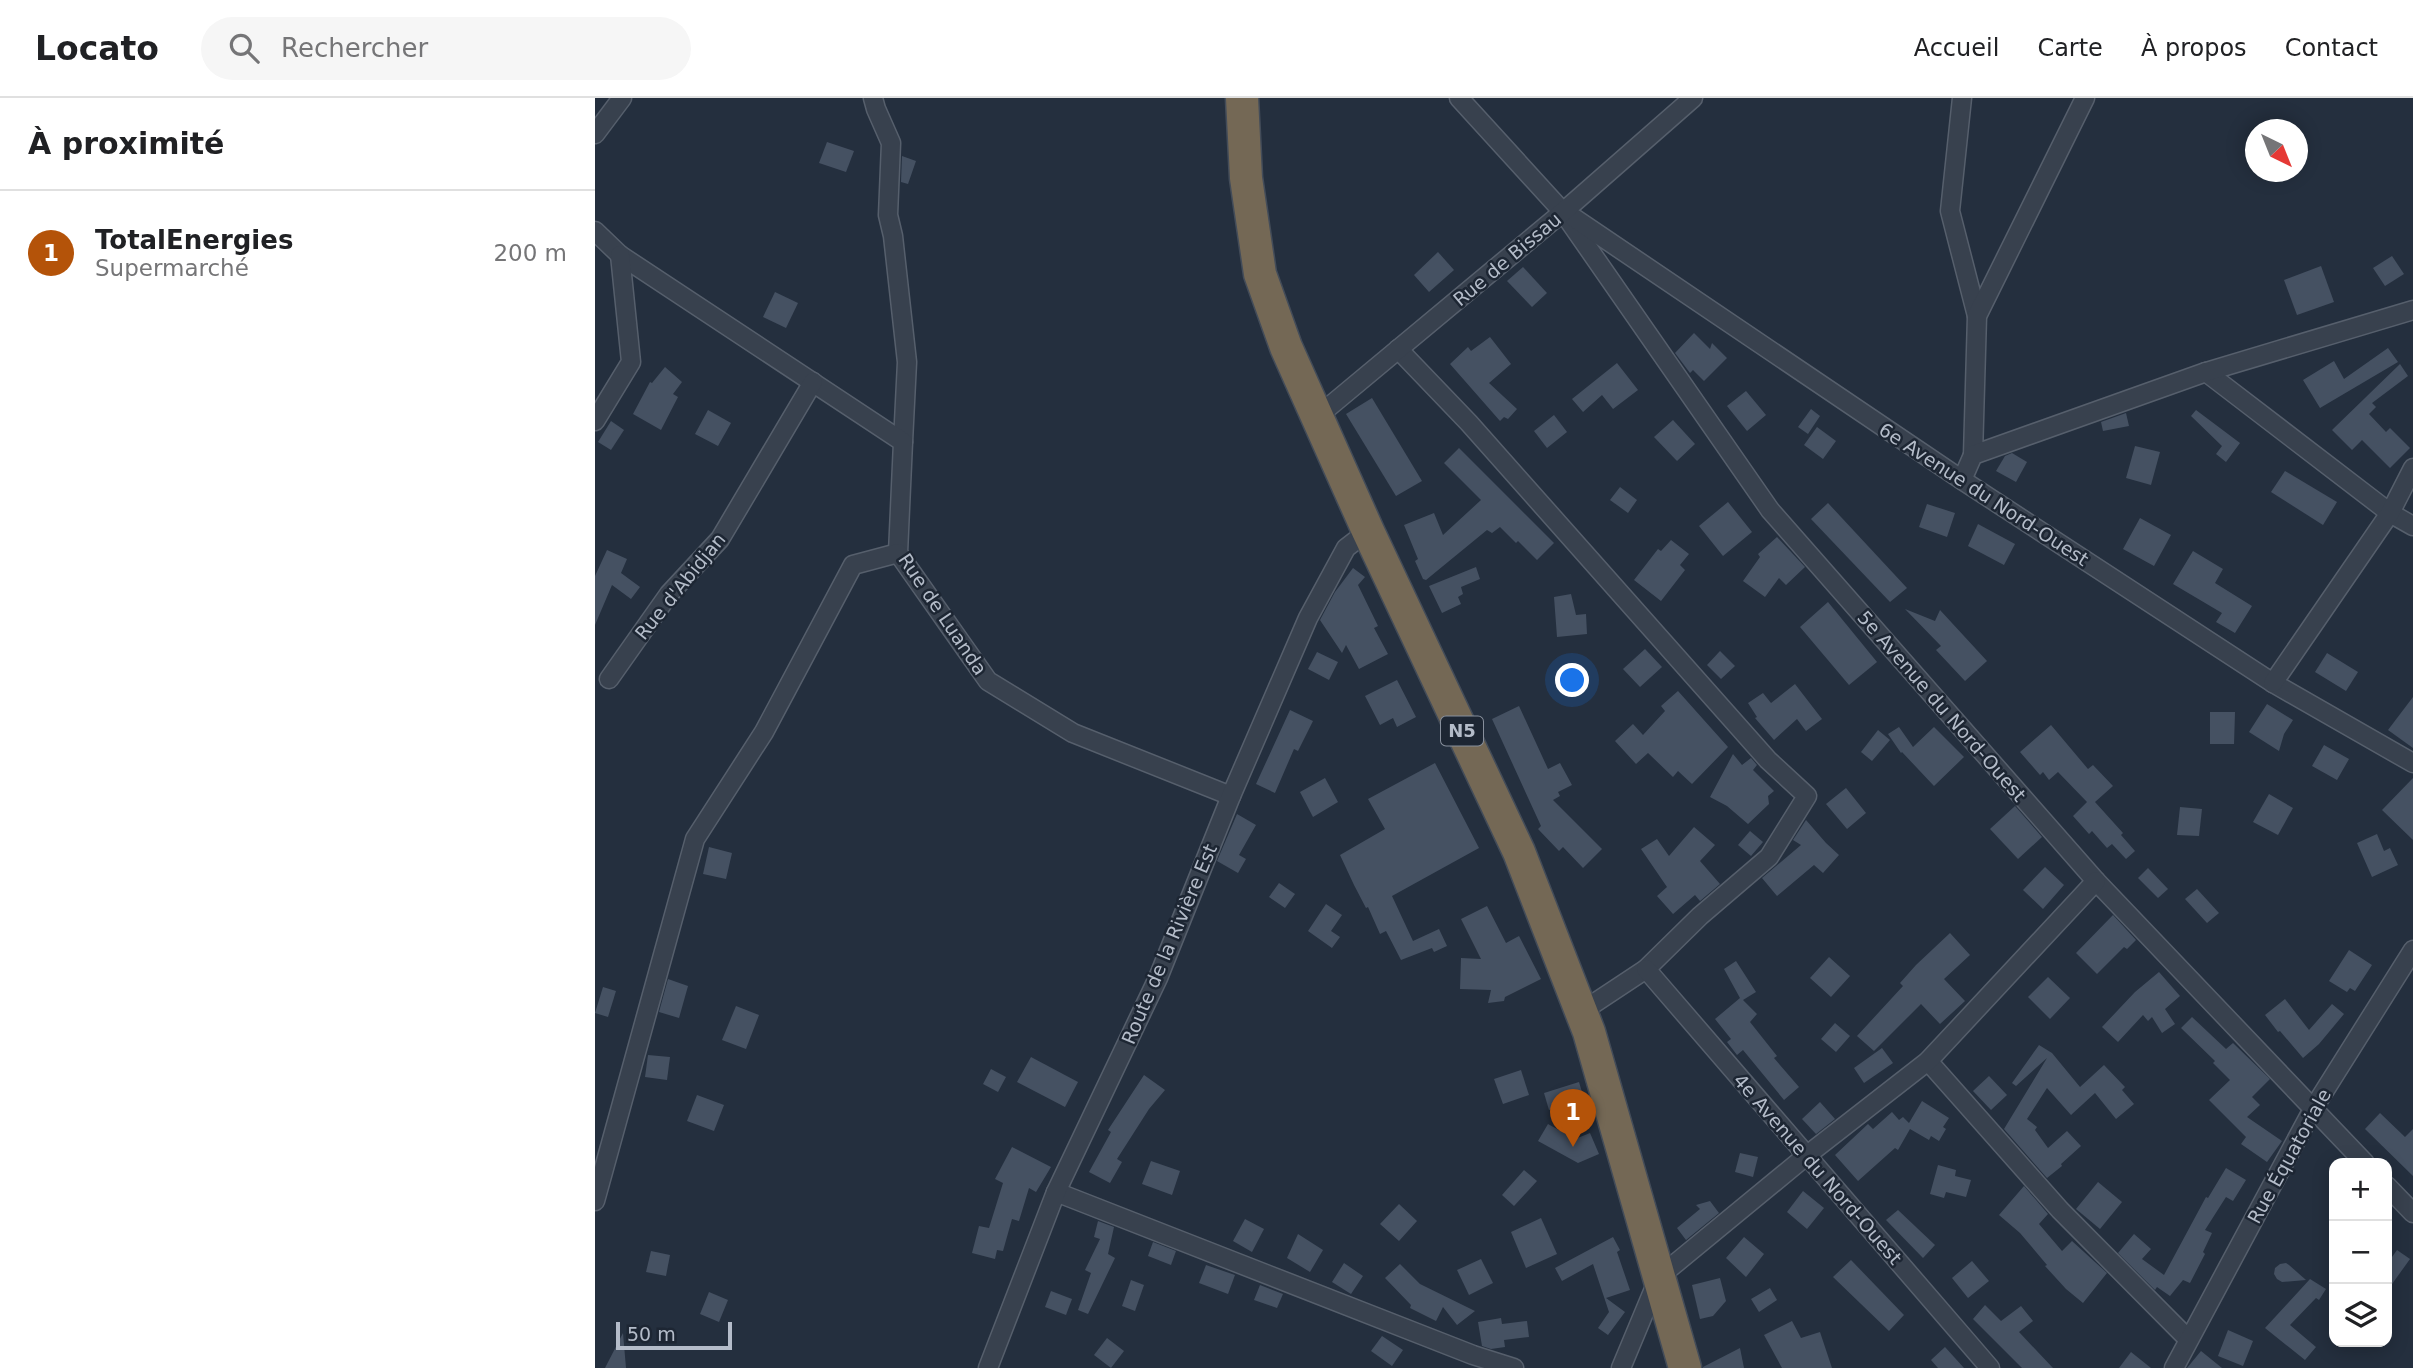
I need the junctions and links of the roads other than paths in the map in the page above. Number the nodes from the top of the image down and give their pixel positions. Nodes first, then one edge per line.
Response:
1 (622, 98) edge
2 (873, 98) edge
3 (1242, 98) edge
4 (1459, 98) edge
5 (1693, 98) edge
6 (1962, 98) edge
7 (2085, 98) edge
8 (595, 134) edge
9 (1563, 212) junction
10 (595, 231) edge
11 (620, 255) junction
12 (2413, 310) edge
13 (1977, 316) junction
14 (1398, 349) junction
15 (2206, 372) junction
16 (813, 382) junction
17 (1318, 416) junction
18 (595, 421) edge
19 (903, 442) junction
20 (1973, 455) junction
21 (2413, 468) edge
22 (1962, 480) junction
23 (2390, 513) junction
24 (2413, 526) edge
25 (1368, 531) junction
26 (898, 553) junction
27 (609, 678) dead end
28 (2273, 683) junction
29 (2413, 763) edge
30 (1231, 796) junction
31 (2096, 881) junction
32 (2413, 950) edge
33 (1646, 969) junction
34 (1581, 1012) junction
35 (1928, 1061) junction
36 (2313, 1109) junction
37 (1806, 1156) junction
38 (2360, 1158) edge
39 (2392, 1191) edge
40 (1056, 1192) junction
41 (595, 1201) edge
42 (2413, 1213) edge
43 (1659, 1277) junction
44 (2188, 1339) junction
45 (988, 1368) edge
46 (1514, 1368) edge
47 (1621, 1368) edge
48 (1685, 1368) edge
49 (1990, 1368) edge
50 (2174, 1368) edge

1 - 8 street
2 - 19 street, Rue de Luanda
3 - 17 highway, N5
4 - 9 street
5 - 9 street, Rue de Bissau
6 - 13 street
7 - 13 street
9 - 14 street, Rue de Bissau
9 - 22 street, 6e Avenue du Nord-Ouest
9 - 31 street, 5e Avenue du Nord-Ouest
10 - 11 street
11 - 16 street
11 - 18 street
12 - 15 street
13 - 20 street
14 - 17 street, Rue de Bissau
14 - 33 street
15 - 20 street
15 - 23 street
16 - 19 street
16 - 27 street, Rue d'Abidjan
17 - 25 highway, N5
19 - 26 street, Rue de Luanda
20 - 22 street
21 - 23 street
22 - 28 street, 6e Avenue du Nord-Ouest
23 - 24 street
23 - 28 street
25 - 30 street, Route de la Rivière Est
25 - 34 highway, N5
26 - 30 street, Rue de Luanda
26 - 41 street
28 - 29 street, 6e Avenue du Nord-Ouest
30 - 40 street, Route de la Rivière Est
31 - 35 street
31 - 36 street, 5e Avenue du Nord-Ouest
32 - 36 street, Rue Équatoriale
33 - 34 street
33 - 37 street, 4e Avenue du Nord-Ouest
34 - 43 highway, N5
35 - 37 street
35 - 44 street
36 - 38 street, 5e Avenue du Nord-Ouest
36 - 44 street, Rue Équatoriale
37 - 43 street
37 - 49 street, 4e Avenue du Nord-Ouest
39 - 42 street
40 - 45 street, Route de la Rivière Est
40 - 46 street
43 - 47 street
43 - 48 highway, N5
44 - 50 street, Rue Équatoriale

